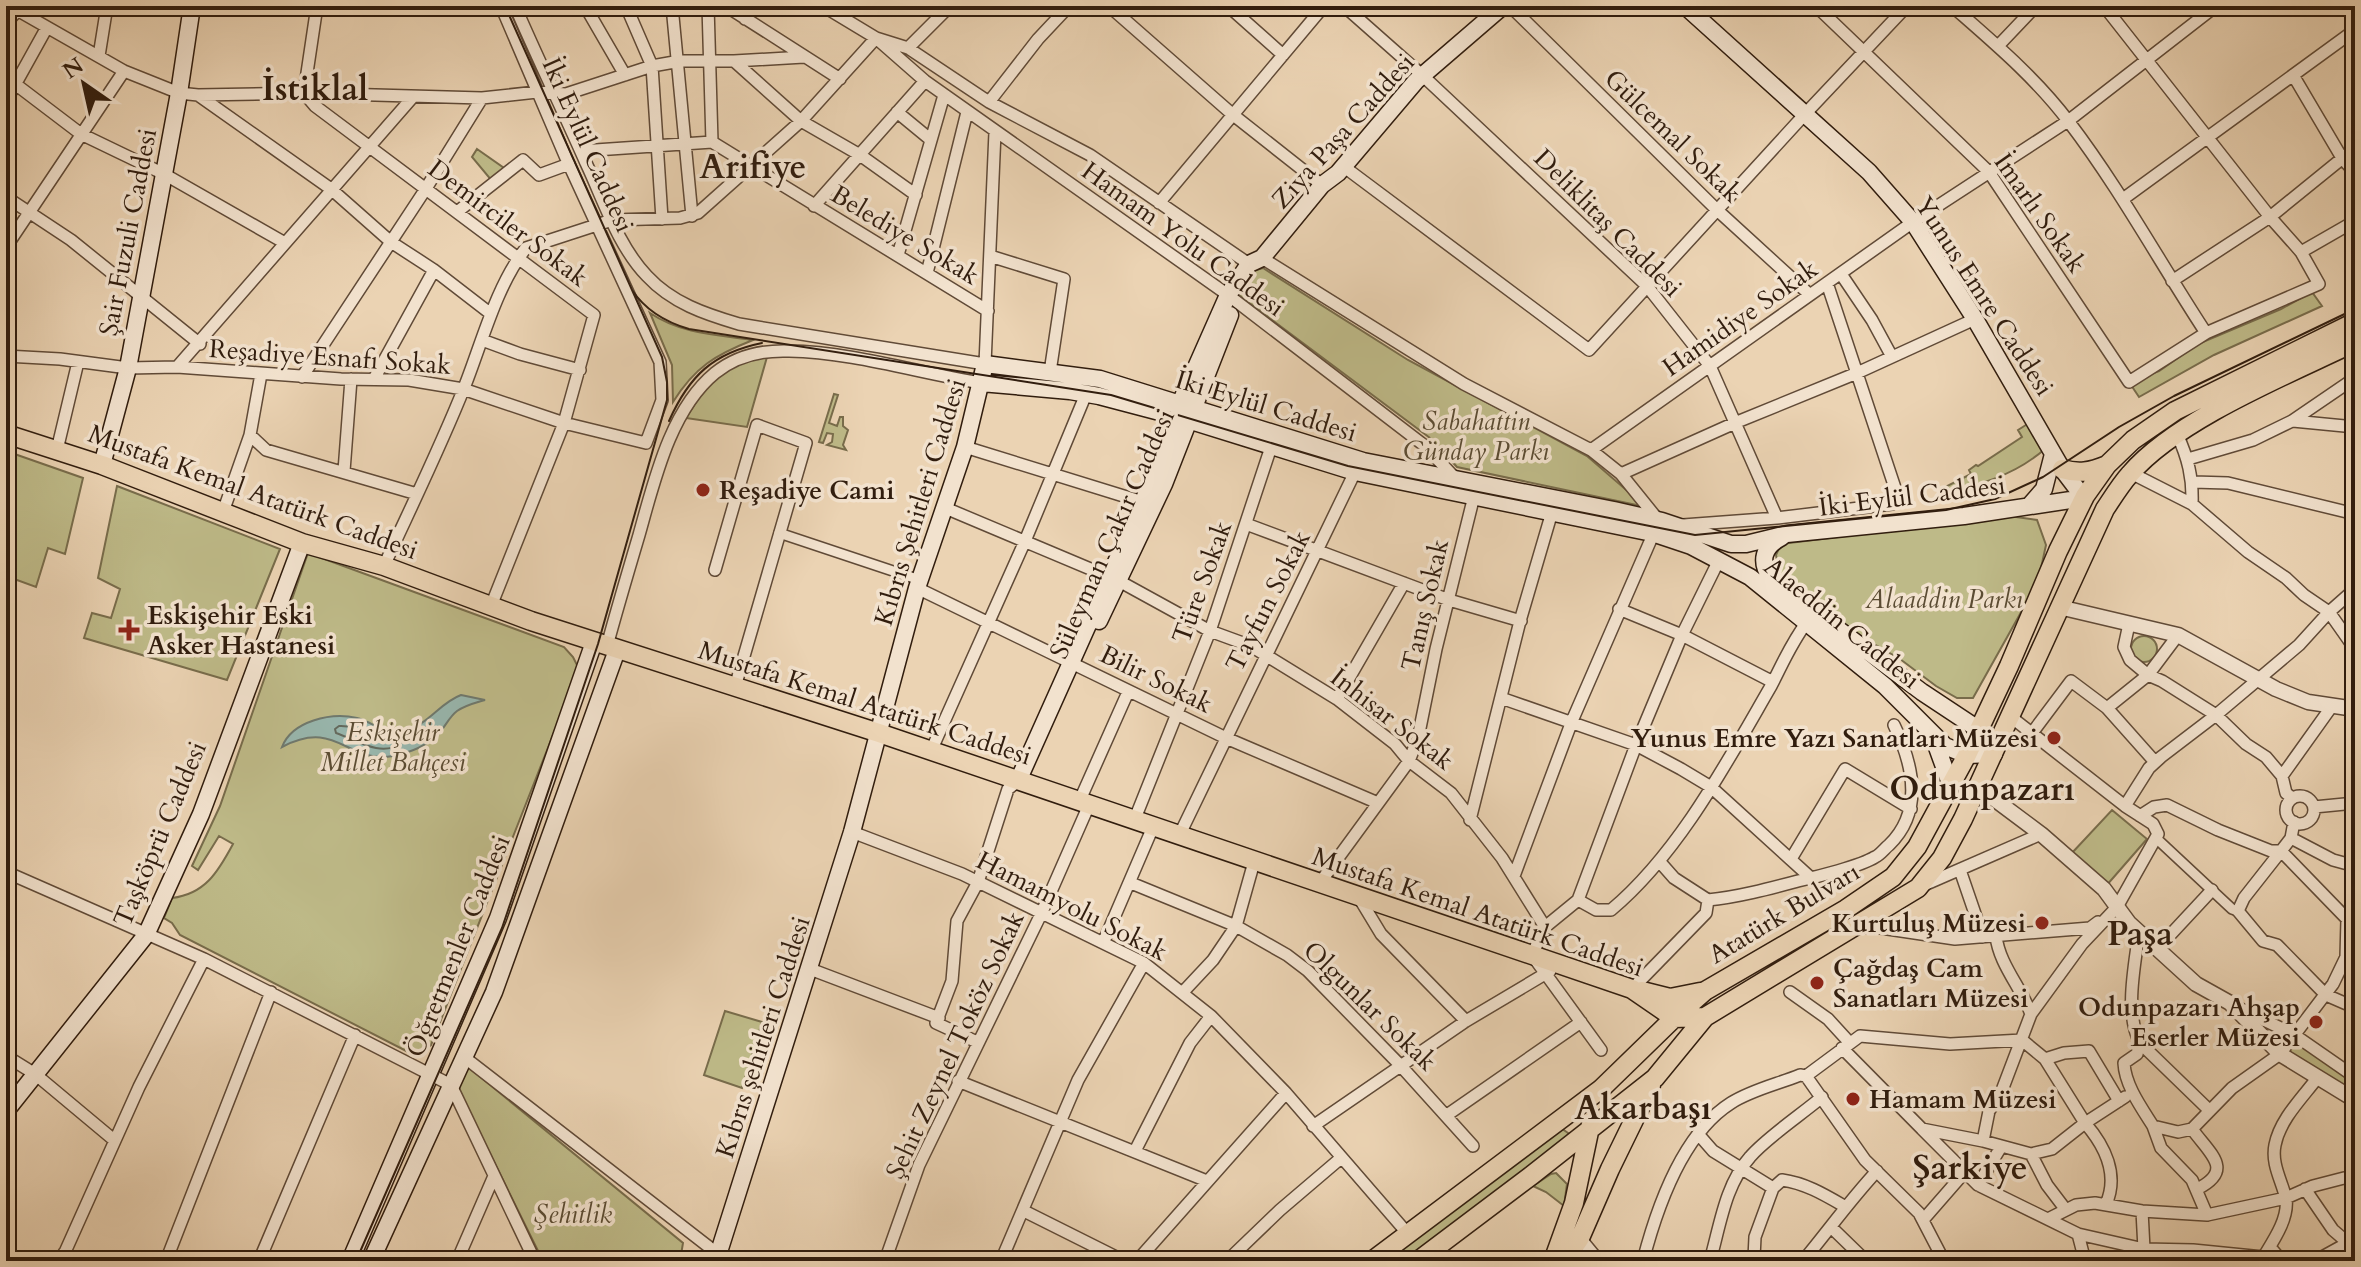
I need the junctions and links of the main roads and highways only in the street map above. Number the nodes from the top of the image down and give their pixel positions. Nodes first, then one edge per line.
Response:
1 (192, 6) edge
2 (1503, 6) edge
3 (1685, 6) edge
4 (2355, 322) edge
5 (2355, 342) edge
6 (985, 364) joint
7 (981, 383) junction
8 (1185, 413) junction
9 (6, 434) edge
10 (2058, 462) junction
11 (102, 465) junction
12 (2107, 465) junction
13 (2093, 503) junction
14 (2029, 505) junction
15 (1662, 527) junction
16 (1787, 534) junction
17 (302, 543) junction
18 (1719, 560) joint
19 (1113, 578) junction
20 (606, 646) junction
21 (1979, 730) junction
22 (1930, 731) junction
23 (879, 733) junction
24 (1996, 749) junction
25 (1967, 755) junction
26 (1023, 782) junction
27 (1951, 786) junction
28 (852, 832) joint
29 (1632, 989) junction
30 (1705, 991) junction
31 (1705, 1017) junction
32 (1674, 1018) junction
33 (1650, 1044) junction
34 (1655, 1078) junction
35 (1601, 1089) junction
36 (1573, 1110) junction
37 (6, 1111) edge
38 (1599, 1115) junction
39 (1556, 1123) junction
40 (1581, 1137) junction
41 (1610, 1169) junction
42 (1532, 1175) junction
43 (1576, 1191) junction
44 (716, 1258) edge
45 (350, 1261) edge
46 (371, 1261) edge
47 (1372, 1261) edge
48 (1418, 1261) edge
49 (1553, 1261) edge
50 (1564, 1261) edge

1 - 11 main road, Şair Fuzuli Caddesi
2 - 8 main road, Ziya Paşa Caddesi
3 - 10 main road, Yunus Emre Caddesi
4 - 12 main road
5 - 13 main road
6 - 7 main road, Kıbrıs Şehitleri Caddesi
6 - 8 main road, İki Eylül Caddesi
7 - 8 main road, İki Eylül Caddesi
7 - 23 main road, Kıbrıs Şehitleri Caddesi
8 - 15 main road, İki Eylül Caddesi
8 - 15 main road, İki Eylül Caddesi
8 - 19 main road, Süleyman Çakır Caddesi
8 - 19 main road, Süleyman Çakır Caddesi
9 - 11 main road, Mustafa Kemal Atatürk Caddesi
10 - 12 main road
10 - 13 main road, Yunus Emre Caddesi
10 - 14 main road
11 - 17 main road, Mustafa Kemal Atatürk Caddesi
12 - 13 main road
13 - 14 main road, İki Eylül Caddesi
13 - 21 main road, Atatürk Bulvarı
13 - 24 main road, Atatürk Bulvarı
14 - 16 main road, İki Eylül Caddesi
15 - 16 main road, İki Eylül Caddesi
15 - 18 main road, İki Eylül Caddesi
16 - 21 main road, Alaeddin Caddesi
17 - 20 main road, Mustafa Kemal Atatürk Caddesi
17 - 37 main road, Taşköprü Caddesi
18 - 22 main road, Alaeddin Caddesi
19 - 26 main road, Süleyman Çakır Caddesi
20 - 23 main road, Mustafa Kemal Atatürk Caddesi
20 - 45 main road, Öğretmenler Caddesi
20 - 46 main road, Öğretmenler Caddesi
21 - 24 main road, Alaeddin Caddesi
21 - 25 main road, Atatürk Bulvarı
22 - 25 main road
22 - 27 main road
23 - 26 main road, Mustafa Kemal Atatürk Caddesi
23 - 28 main road, Kıbrıs Şehitleri Caddesi
24 - 25 main road
24 - 31 main road, Atatürk Bulvarı
25 - 27 main road, Atatürk Bulvarı
26 - 29 main road, Mustafa Kemal Atatürk Caddesi
27 - 30 main road, Atatürk Bulvarı
28 - 44 main road, Kıbrıs şehitleri Caddesi
29 - 30 main road
29 - 32 main road, Mustafa Kemal Atatürk Caddesi
29 - 33 main road
30 - 32 main road, Atatürk Bulvarı
31 - 32 main road
31 - 34 main road, Atatürk Bulvarı
32 - 33 main road, Atatürk Bulvarı
33 - 35 main road, Atatürk Bulvarı
34 - 38 main road, Atatürk Bulvarı
34 - 41 main road
35 - 36 main road, Atatürk Bulvarı
35 - 38 main road
36 - 38 main road
36 - 39 main road, Atatürk Bulvarı
38 - 40 main road
38 - 41 main road
39 - 40 main road
39 - 47 main road, Atatürk Bulvarı
40 - 42 main road
40 - 43 main road
41 - 50 main road
42 - 43 main road
42 - 48 main road
43 - 49 main road

